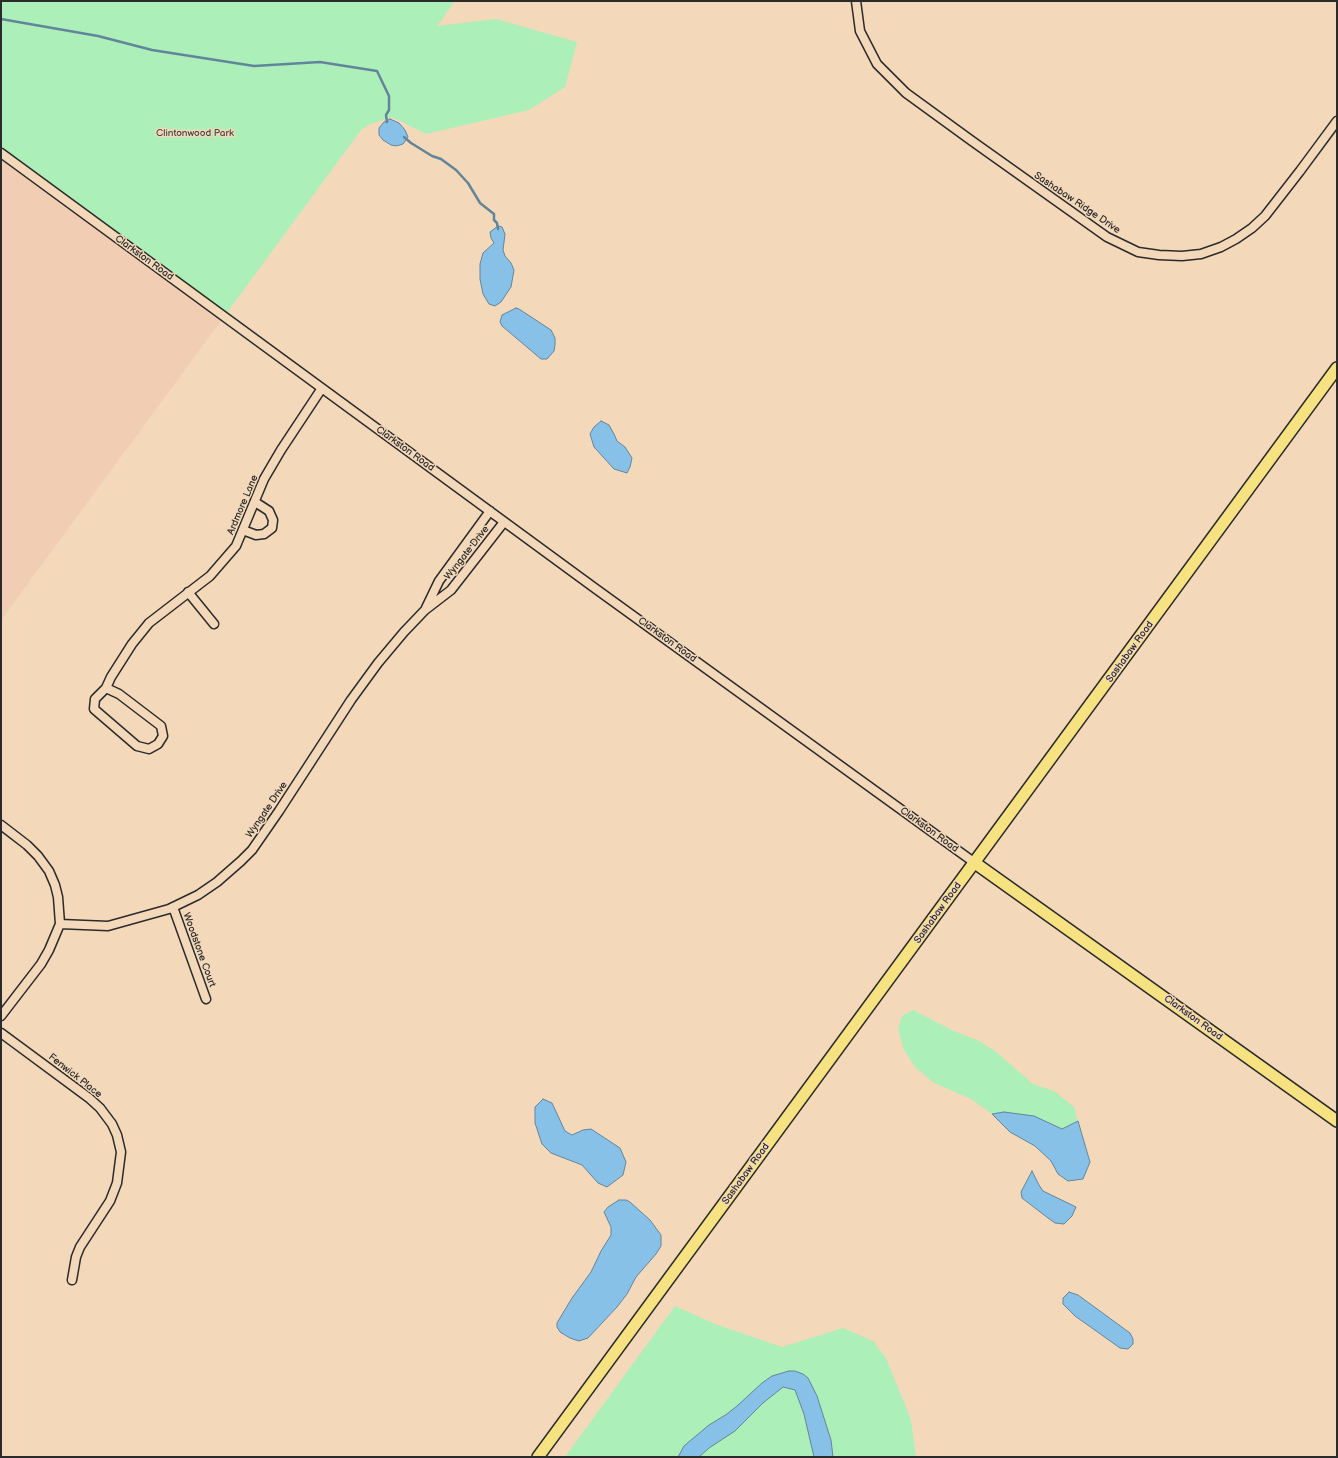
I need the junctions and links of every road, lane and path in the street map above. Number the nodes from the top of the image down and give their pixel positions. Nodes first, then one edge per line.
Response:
1 (856, 1) edge
2 (1337, 122) edge
3 (1, 153) edge
4 (1337, 368) edge
5 (322, 388) junction
6 (255, 502) junction
7 (490, 511) junction
8 (504, 522) junction
9 (243, 530) junction
10 (188, 592) junction
11 (425, 610) junction
12 (214, 624) dead end
13 (106, 688) junction
14 (1, 825) edge
15 (975, 862) junction
16 (173, 907) junction
17 (60, 924) junction
18 (206, 999) dead end
19 (1, 1016) edge
20 (1, 1033) edge
21 (1337, 1121) edge
22 (72, 1280) dead end
23 (538, 1457) edge

1 - 2 street, Sashabaw Ridge Drive
3 - 5 street, Clarkston Road
4 - 15 main road, Sashabaw Road
5 - 6 street, Ardmore Lane
5 - 7 street, Clarkston Road
6 - 9 street, Ardmore Lane
6 - 9 street
7 - 8 street, Clarkston Road
7 - 11 street, Wyngate Drive
8 - 11 street, Wyngate Drive
8 - 15 street, Clarkston Road
9 - 10 street, Ardmore Lane
10 - 12 street
10 - 13 street, Ardmore Lane
11 - 16 street, Wyngate Drive
13 - 13 street, Ardmore Lane
14 - 17 street
15 - 21 main road, Clarkston Road
15 - 23 main road, Sashabaw Road
16 - 17 street, Wyngate Drive
16 - 18 street, Woodstone Court
17 - 19 street
20 - 22 street, Fenwick Place

